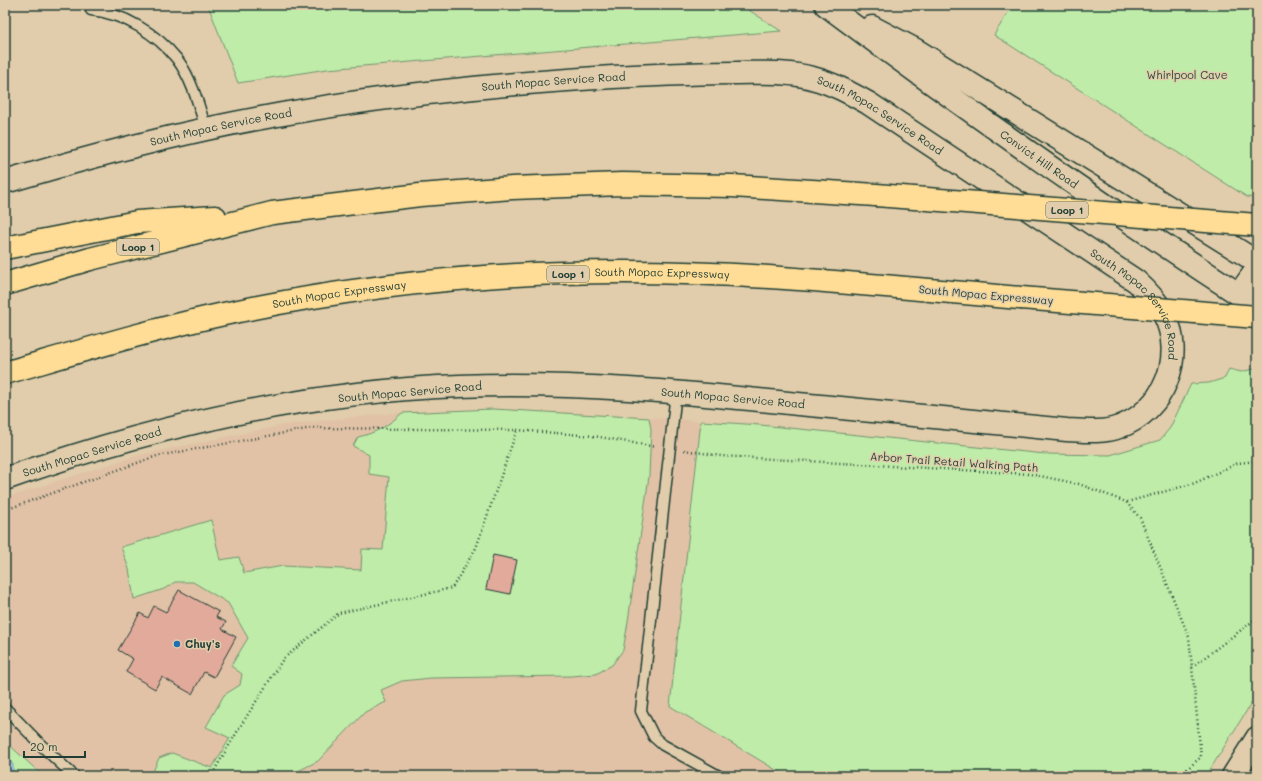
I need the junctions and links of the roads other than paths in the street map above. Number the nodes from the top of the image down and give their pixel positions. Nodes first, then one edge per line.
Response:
1 (826, 5) edge
2 (830, 5) edge
3 (91, 10) dead end
4 (206, 129) junction
5 (5, 182) edge
6 (272, 213) junction
7 (1257, 225) edge
8 (5, 248) edge
9 (1257, 262) edge
10 (1257, 270) edge
11 (5, 284) edge
12 (1239, 294) junction
13 (1257, 306) edge
14 (1257, 317) edge
15 (5, 374) edge
16 (676, 392) junction
17 (5, 479) edge
18 (5, 708) edge
19 (1257, 738) edge
20 (74, 776) edge
21 (719, 776) edge
22 (1233, 776) edge

1 - 12 street, Convict Hill Road
2 - 9 street
3 - 4 lane
4 - 5 street, South Mopac Service Road
4 - 16 street, South Mopac Service Road
6 - 7 highway, Loop 1, bridge
6 - 8 highway
6 - 11 highway, Loop 1
10 - 12 street
12 - 13 street, Convict Hill Road
14 - 15 highway, South Mopac Expressway / Loop 1, bridge
16 - 17 street, South Mopac Service Road
16 - 21 lane
18 - 20 lane
19 - 22 street

